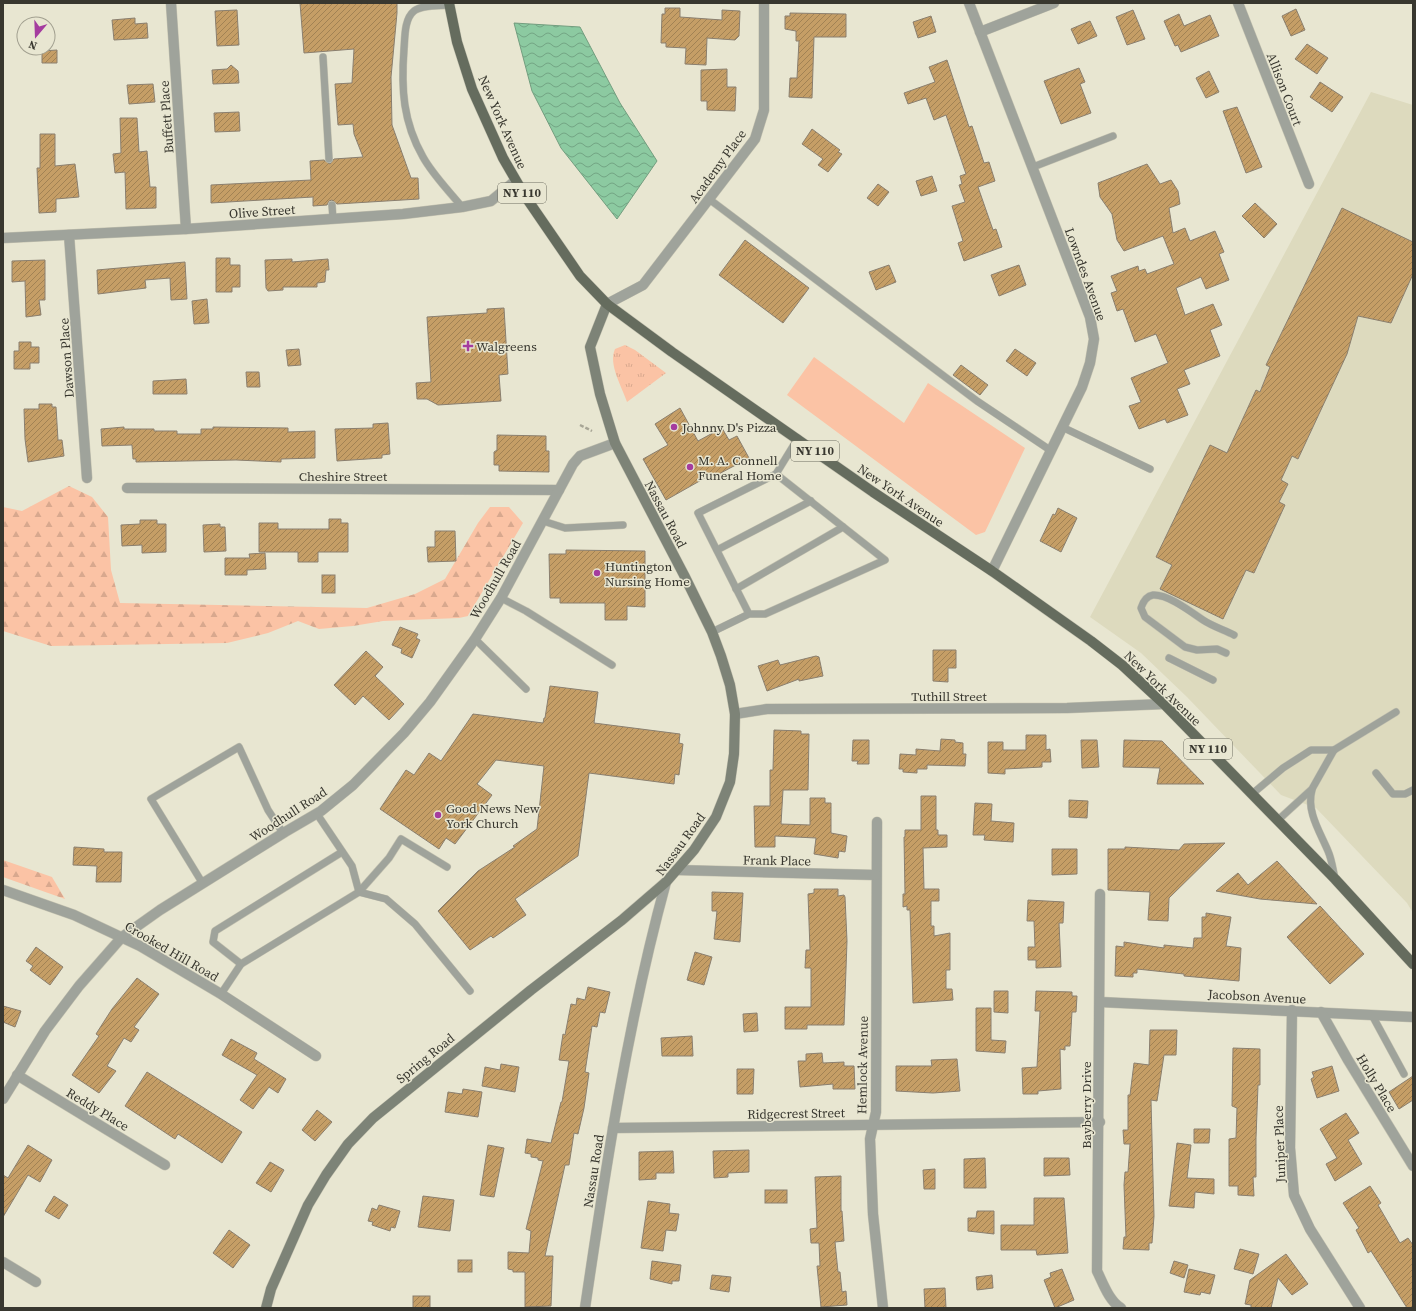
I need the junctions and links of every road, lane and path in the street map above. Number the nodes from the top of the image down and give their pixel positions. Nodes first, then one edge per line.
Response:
1 (171, 3) edge
2 (764, 3) edge
3 (969, 3) edge
4 (1054, 3) edge
5 (1238, 3) edge
6 (449, 4) edge
7 (980, 32) junction
8 (323, 57) dead end
9 (1113, 136) dead end
10 (329, 160) dead end
11 (1033, 167) junction
12 (515, 181) junction
13 (1309, 184) dead end
14 (709, 199) junction
15 (332, 205) dead end
16 (462, 207) junction
17 (333, 219) junction
18 (186, 229) junction
19 (69, 235) junction
20 (3, 238) edge
21 (607, 304) junction
22 (580, 425) dead end
23 (1062, 427) junction
24 (592, 431) dead end
25 (798, 438) junction
26 (615, 443) junction
27 (1050, 450) junction
28 (1150, 469) dead end
29 (776, 474) junction
30 (87, 478) dead end
31 (127, 488) dead end
32 (559, 490) junction
33 (811, 501) junction
34 (545, 517) junction
35 (623, 525) dead end
36 (843, 527) junction
37 (717, 550) junction
38 (992, 571) junction
39 (736, 589) junction
40 (500, 598) junction
41 (749, 614) junction
42 (712, 632) junction
43 (1234, 635) dead end
44 (475, 639) junction
45 (1226, 653) dead end
46 (1169, 658) dead end
47 (612, 665) dead end
48 (1213, 680) dead end
49 (526, 689) dead end
50 (1164, 704) junction
51 (1396, 712) dead end
52 (735, 714) junction
53 (1334, 750) junction
54 (1376, 773) dead end
55 (1312, 789) junction
56 (1413, 790) edge
57 (1252, 794) junction
58 (317, 814) junction
59 (1277, 821) junction
60 (877, 822) dead end
61 (283, 833) junction
62 (342, 852) junction
63 (447, 867) dead end
64 (677, 870) junction
65 (876, 875) junction
66 (1335, 879) junction
67 (666, 882) junction
68 (203, 884) junction
69 (3, 890) edge
70 (359, 892) junction
71 (1100, 894) dead end
72 (122, 937) junction
73 (241, 964) junction
74 (1413, 964) edge
75 (470, 991) dead end
76 (221, 994) junction
77 (1100, 1002) junction
78 (1292, 1010) junction
79 (1321, 1012) junction
80 (1372, 1015) junction
81 (1413, 1017) edge
82 (316, 1056) dead end
83 (1404, 1074) dead end
84 (17, 1075) junction
85 (3, 1099) edge
86 (1100, 1122) junction
87 (874, 1125) junction
88 (613, 1128) junction
89 (165, 1165) dead end
90 (1413, 1166) edge
91 (3, 1262) edge
92 (36, 1282) dead end
93 (266, 1308) edge
94 (585, 1308) edge
95 (884, 1308) edge
96 (1121, 1308) edge
97 (1360, 1308) edge

1 - 18 street, Buffett Place
2 - 14 street, Academy Place
3 - 7 street, Lowndes Avenue
4 - 7 street
5 - 13 street, Allison Court
6 - 12 main road, New York Avenue / NY 110
6 - 16 lane
7 - 11 street, Lowndes Avenue
8 - 10 lane
9 - 11 lane
11 - 23 street, Lowndes Avenue
12 - 16 street, Olive Street
12 - 21 main road, New York Avenue / NY 110
14 - 21 street, Academy Place
14 - 27 lane
15 - 17 lane
16 - 17 street, Olive Street
17 - 18 street, Olive Street
18 - 19 street, Olive Street
19 - 20 street, Olive Street
19 - 30 street, Dawson Place
21 - 25 main road, New York Avenue / NY 110
21 - 26 main road, Nassau Road
22 - 24 path
23 - 27 street, Lowndes Avenue
23 - 28 lane
25 - 29 lane
25 - 38 main road, New York Avenue / NY 110
26 - 32 street, Woodhull Road
26 - 42 main road, Nassau Road
27 - 38 street, Lowndes Avenue
29 - 33 lane
29 - 37 lane
31 - 32 street, Cheshire Street
32 - 34 street, Woodhull Road
33 - 36 lane
33 - 37 lane
34 - 35 lane
34 - 40 street, Woodhull Road
36 - 39 lane
36 - 41 lane
37 - 39 lane
38 - 50 main road, New York Avenue / NY 110
39 - 41 lane
40 - 44 street, Woodhull Road
40 - 47 lane
41 - 42 lane
42 - 52 main road, Nassau Road
43 - 45 lane
44 - 49 lane
44 - 58 street, Woodhull Road
46 - 48 lane
50 - 52 street, Tuthill Street
50 - 57 main road, New York Avenue / NY 110
51 - 53 lane
52 - 64 main road, Nassau Road
53 - 55 lane
53 - 57 lane
54 - 56 lane
55 - 59 lane
55 - 66 lane
57 - 59 main road, New York Avenue / NY 110
58 - 61 street, Woodhull Road
58 - 62 lane
59 - 66 main road, New York Avenue / NY 110
60 - 65 street, Hemlock Avenue
61 - 68 street, Woodhull Road
61 - 68 lane
62 - 70 lane
62 - 73 lane
63 - 70 lane
64 - 65 street, Frank Place
64 - 67 main road, Nassau Road
65 - 87 street, Hemlock Avenue
66 - 74 main road, New York Avenue / NY 110
67 - 88 street, Nassau Road
67 - 93 main road, Spring Road
68 - 72 street, Woodhull Road
69 - 72 street, Crooked Hill Road
70 - 73 lane
70 - 75 lane
71 - 77 street, Bayberry Drive
72 - 76 street, Crooked Hill Road
72 - 84 street, Woodhull Road
73 - 76 lane
76 - 82 street, Crooked Hill Road
77 - 78 street, Jacobson Avenue
77 - 86 street, Bayberry Drive
78 - 79 street, Jacobson Avenue
78 - 97 street, Juniper Place
79 - 80 street, Jacobson Avenue
79 - 90 street, Holly Place
80 - 81 street, Jacobson Avenue
80 - 83 lane
84 - 85 street, Woodhull Road
84 - 89 street, Reddy Place
86 - 87 street, Ridgecrest Street
86 - 96 street, Bayberry Drive
87 - 88 street, Ridgecrest Street
87 - 95 street, Hemlock Avenue
88 - 94 street, Nassau Road
91 - 92 street

